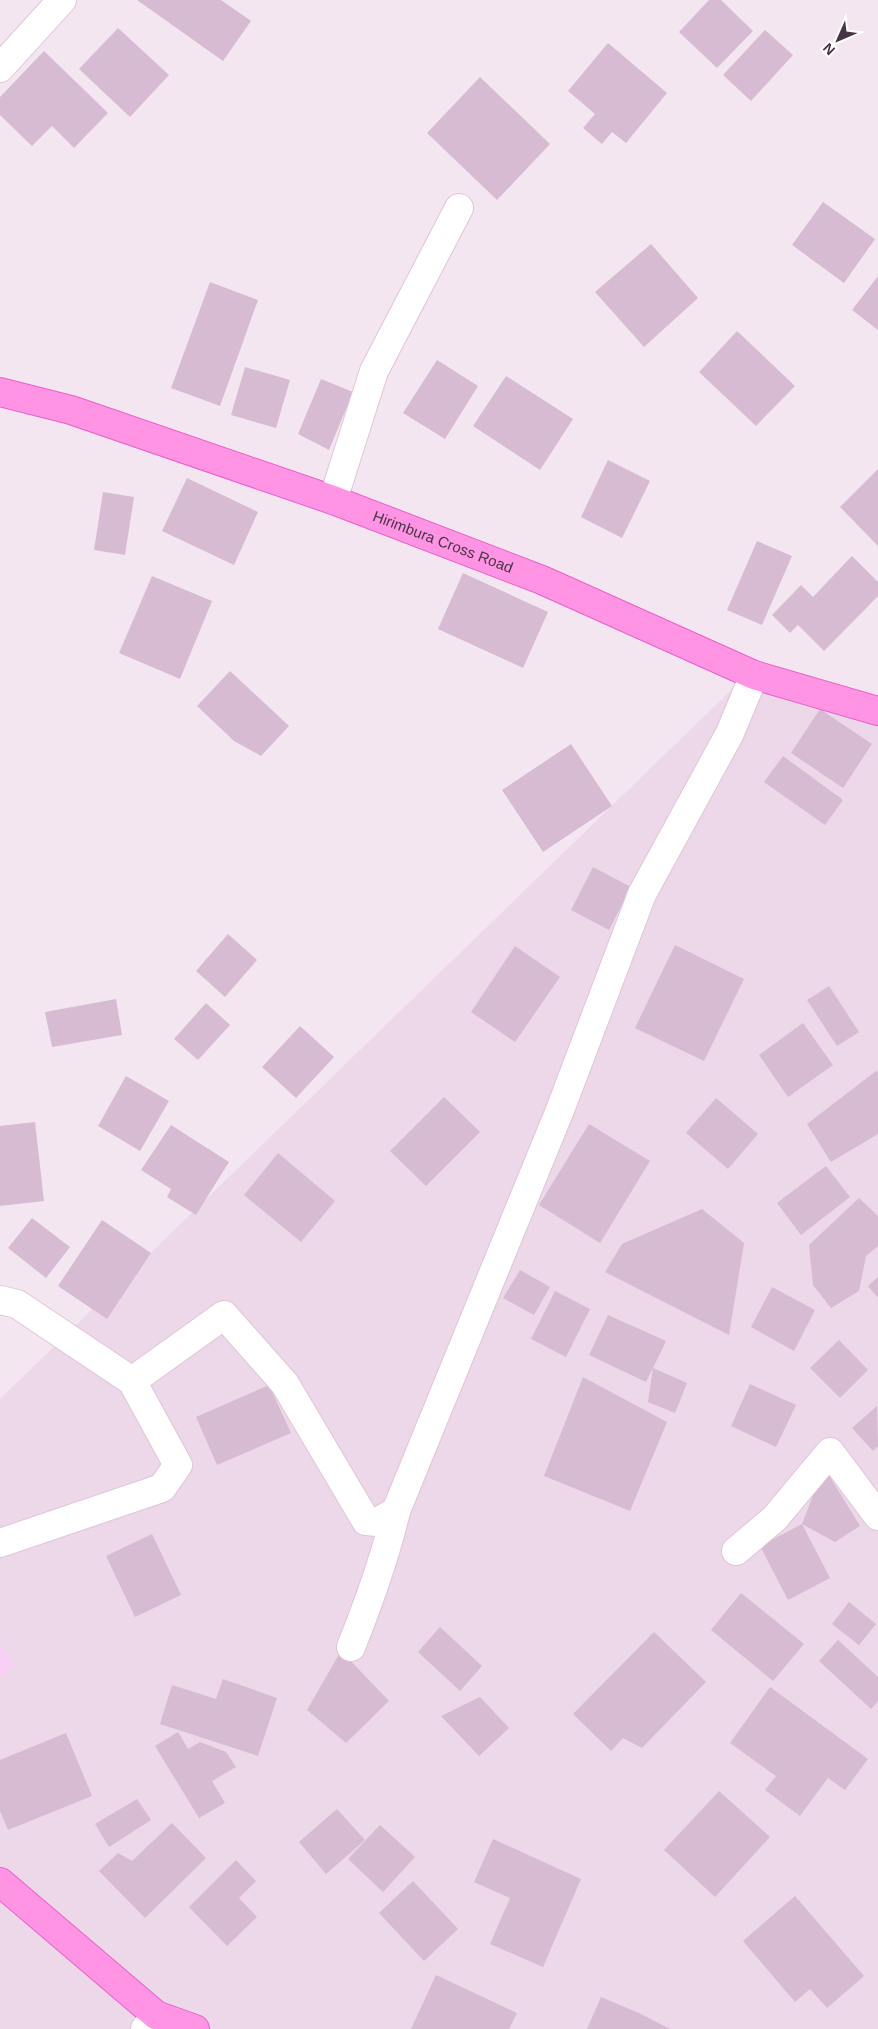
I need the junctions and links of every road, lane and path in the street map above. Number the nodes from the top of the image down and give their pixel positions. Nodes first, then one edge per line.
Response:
1 (62, 0) edge
2 (0, 68) edge
3 (460, 208) dead end
4 (0, 392) edge
5 (333, 500) junction
6 (754, 675) junction
7 (878, 711) edge
8 (0, 1300) edge
9 (132, 1381) junction
10 (396, 1511) junction
11 (878, 1516) edge
12 (0, 1543) edge
13 (736, 1551) dead end
14 (351, 1647) dead end
15 (0, 1882) edge
16 (151, 2022) edge
17 (195, 2029) edge

1 - 2 street
3 - 5 street
4 - 5 main road, Hirimbura Cross Road
5 - 6 main road, Hirimbura Cross Road
6 - 7 main road, Hirimbura Cross Road
6 - 10 street
8 - 9 street
9 - 10 street
9 - 12 street
10 - 14 street
11 - 13 street
15 - 16 main road
16 - 17 main road

